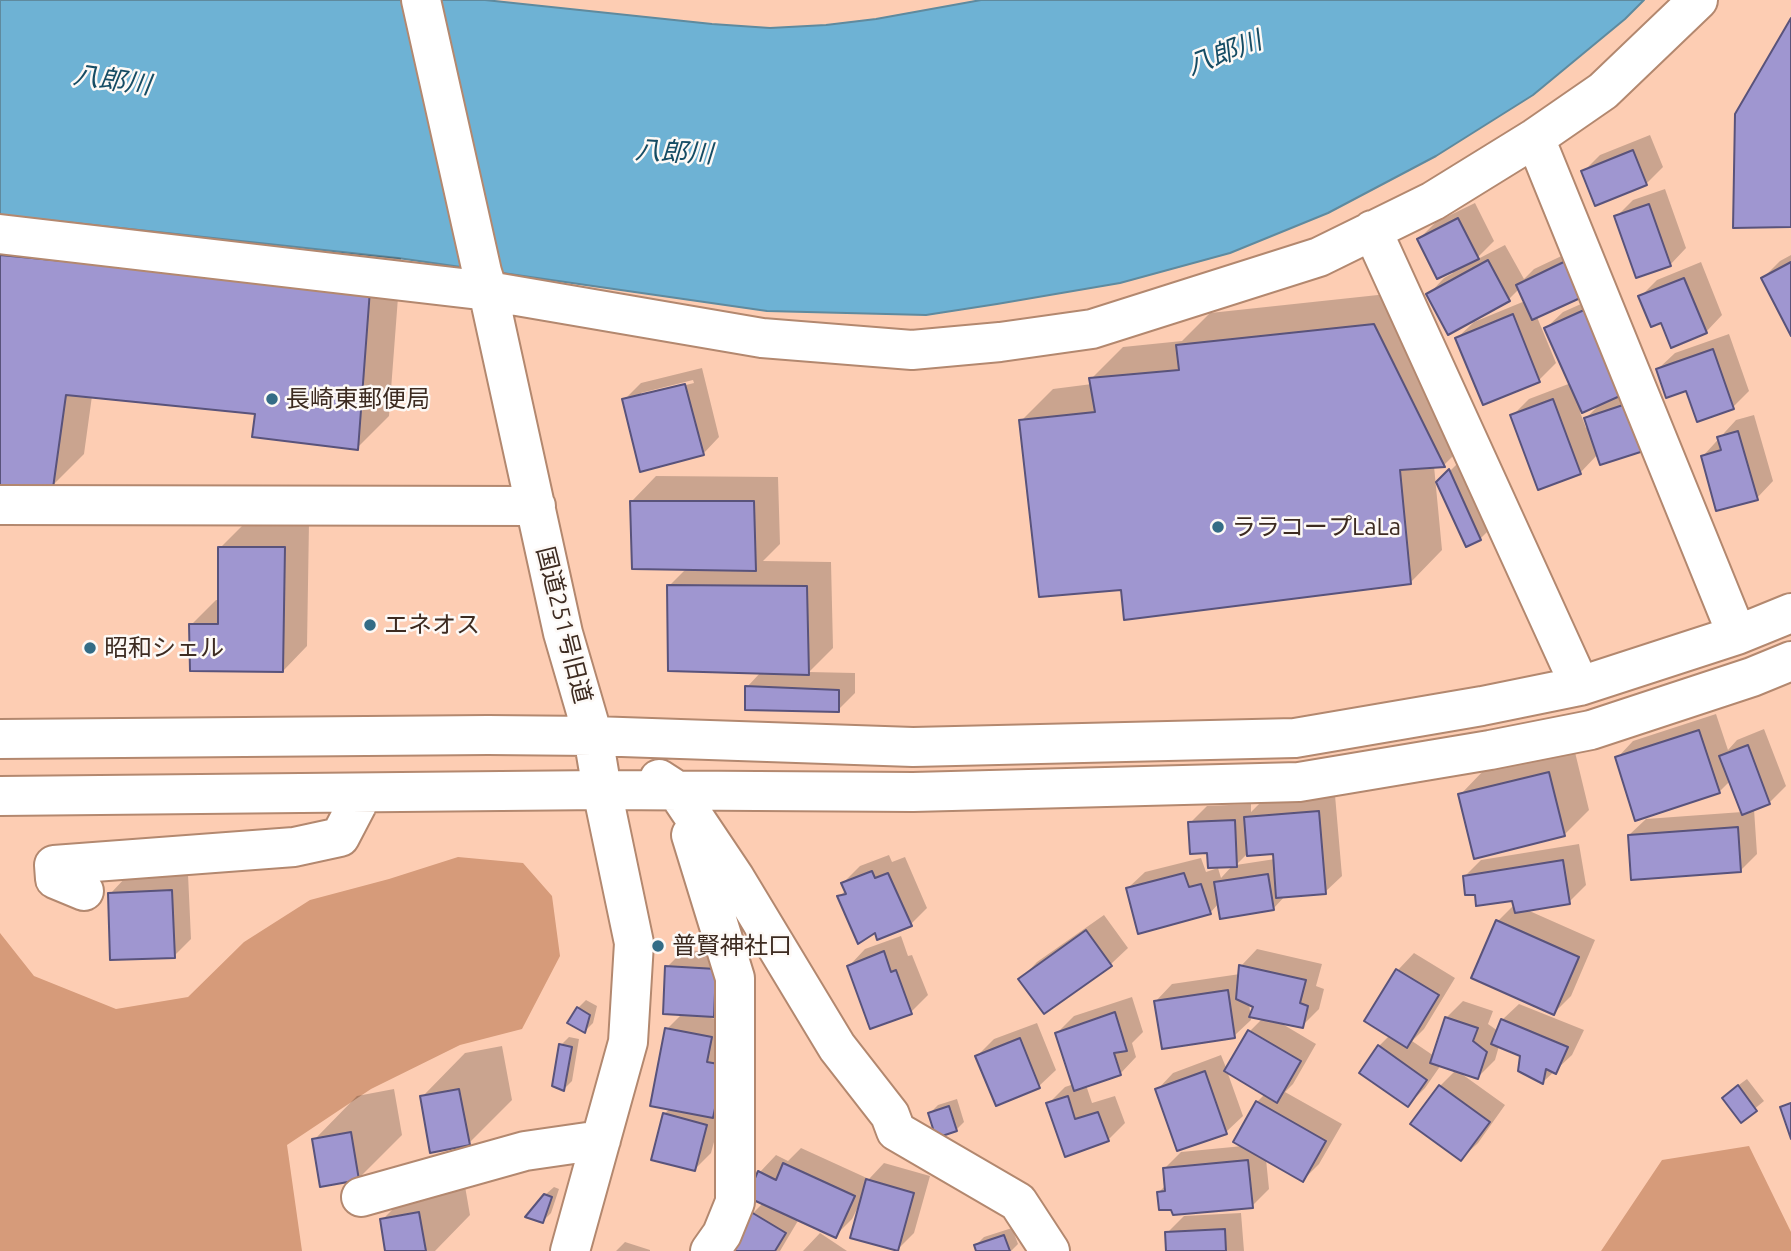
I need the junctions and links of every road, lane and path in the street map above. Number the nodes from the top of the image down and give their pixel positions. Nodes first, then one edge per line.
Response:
1 (421, 0) edge
2 (1698, 0) edge
3 (1535, 138) junction
4 (1372, 230) junction
5 (0, 234) edge
6 (485, 281) junction
7 (0, 505) edge
8 (536, 506) junction
9 (1791, 612) edge
10 (1737, 635) junction
11 (1791, 661) edge
12 (1580, 686) junction
13 (593, 736) junction
14 (0, 739) edge
15 (602, 790) junction
16 (676, 790) junction
17 (363, 793) junction
18 (0, 796) edge
19 (84, 891) dead end
20 (601, 1140) junction
21 (360, 1197) dead end
22 (570, 1251) edge
23 (710, 1251) edge
24 (1051, 1251) edge

1 - 6 street, 国道251号旧道
2 - 3 street
3 - 4 street
3 - 10 street
4 - 6 street
4 - 12 street
5 - 6 street
6 - 8 street, 国道251号旧道
7 - 8 street
8 - 13 street, 国道251号旧道
9 - 10 street
10 - 12 street
11 - 16 street
12 - 13 street
13 - 14 street
13 - 15 street, 国道251号旧道
13 - 16 street
15 - 16 street
15 - 17 street
15 - 20 street, 国道251号旧道
16 - 23 street
16 - 24 street
17 - 18 street
17 - 19 street
20 - 21 street
20 - 22 street, 国道251号旧道

